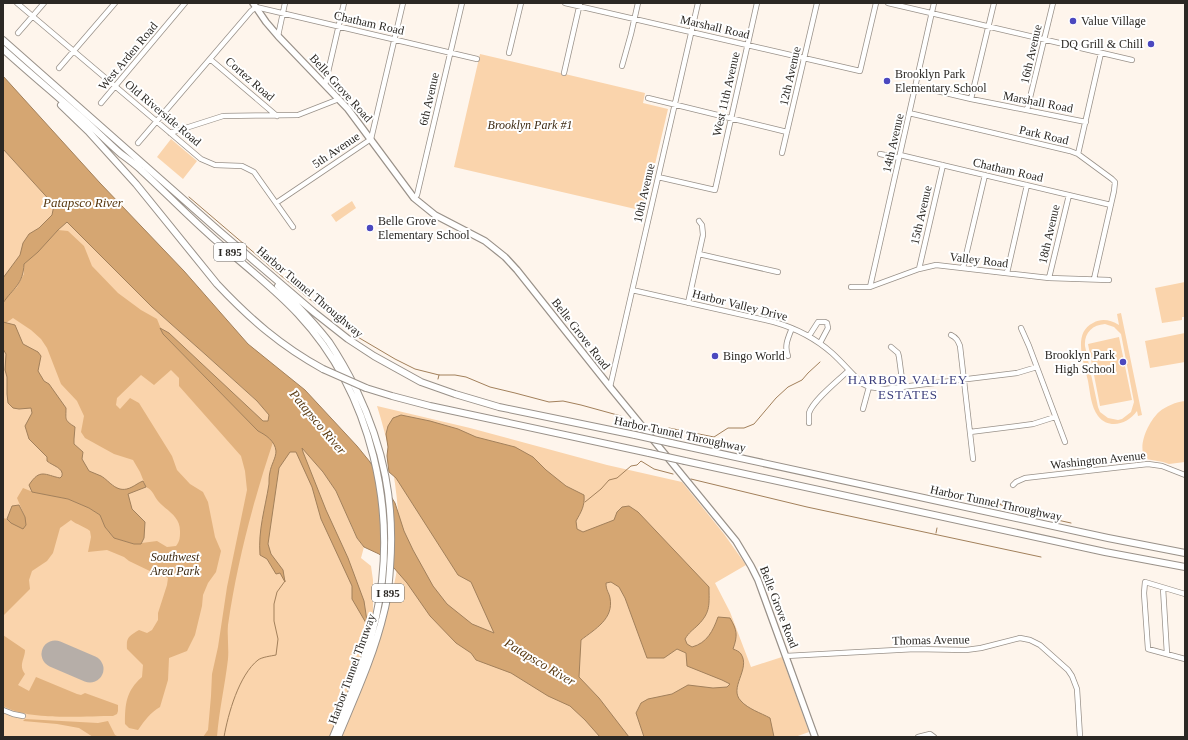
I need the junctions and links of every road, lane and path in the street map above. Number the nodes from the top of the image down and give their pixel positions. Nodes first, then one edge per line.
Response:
1 (17, 3) edge
2 (44, 3) edge
3 (115, 3) edge
4 (185, 3) edge
5 (285, 3) edge
6 (344, 3) edge
7 (403, 3) edge
8 (462, 3) edge
9 (521, 3) edge
10 (565, 3) edge
11 (638, 3) edge
12 (698, 3) edge
13 (757, 3) edge
14 (816, 3) edge
15 (876, 3) edge
16 (888, 3) edge
17 (934, 3) edge
18 (994, 3) edge
19 (1053, 3) edge
20 (255, 5) edge
21 (580, 5) edge
22 (932, 13) junction
23 (283, 14) junction
24 (32, 16) junction
25 (635, 19) junction
26 (339, 26) junction
27 (988, 26) junction
28 (692, 32) junction
29 (18, 33) dead end
30 (278, 36) junction
31 (394, 39) junction
32 (1045, 39) junction
33 (3, 40) edge
34 (748, 45) junction
35 (3, 49) edge
36 (74, 51) junction
37 (451, 52) junction
38 (509, 53) dead end
39 (1101, 53) junction
40 (804, 58) junction
41 (210, 59) junction
42 (477, 59) dead end
43 (1132, 60) dead end
44 (622, 66) dead end
45 (59, 68) dead end
46 (564, 74) dead end
47 (325, 85) junction
48 (115, 86) junction
49 (916, 86) junction
50 (51, 93) junction
51 (648, 98) dead end
52 (339, 99) junction
53 (971, 99) junction
54 (101, 103) dead end
55 (675, 104) junction
56 (1027, 110) junction
57 (910, 113) junction
58 (277, 116) junction
59 (731, 118) junction
60 (157, 122) junction
61 (1086, 122) junction
62 (170, 132) junction
63 (787, 132) junction
64 (371, 139) junction
65 (138, 143) dead end
66 (782, 153) dead end
67 (880, 154) dead end
68 (1078, 154) junction
69 (900, 157) junction
70 (943, 165) junction
71 (985, 175) junction
72 (658, 177) junction
73 (1027, 185) junction
74 (1069, 195) junction
75 (414, 198) junction
76 (276, 203) junction
77 (1111, 205) junction
78 (699, 221) dead end
79 (293, 227) dead end
80 (218, 230) junction
81 (699, 254) junction
82 (963, 268) junction
83 (919, 269) junction
84 (778, 272) dead end
85 (1006, 273) junction
86 (1049, 278) junction
87 (1094, 279) junction
88 (1109, 280) dead end
89 (851, 287) dead end
90 (870, 287) junction
91 (632, 290) junction
92 (688, 303) junction
93 (792, 328) junction
94 (1021, 328) dead end
95 (951, 335) dead end
96 (809, 336) junction
97 (820, 343) junction
98 (891, 347) dead end
99 (788, 356) dead end
100 (1037, 367) junction
101 (849, 370) junction
102 (963, 379) junction
103 (610, 387) junction
104 (869, 387) junction
105 (903, 387) junction
106 (863, 409) dead end
107 (1055, 417) junction
108 (809, 423) dead end
109 (970, 432) junction
110 (377, 441) joint
111 (1065, 442) dead end
112 (370, 443) joint
113 (973, 459) dead end
114 (1185, 475) edge
115 (1013, 485) dead end
116 (1185, 553) edge
117 (1185, 567) edge
118 (1163, 588) junction
119 (1185, 594) edge
120 (1167, 654) junction
121 (786, 656) junction
122 (1185, 658) edge
123 (3, 710) edge
124 (24, 716) dead end
125 (332, 737) edge
126 (338, 737) edge
127 (815, 737) edge
128 (918, 737) edge
129 (934, 737) edge
130 (1080, 737) edge

1 - 24 street, Old Riverside Road
2 - 24 street
3 - 36 street
4 - 48 street, West Arden Road
5 - 23 street
6 - 26 street
7 - 31 street, 5th Avenue
8 - 37 street, 6th Avenue
9 - 38 street
10 - 21 street, Marshall Road
11 - 25 street
12 - 28 street, 10th Avenue
13 - 34 street, West 11th Avenue
14 - 40 street, 12th Avenue
15 - 40 street, Marshall Road
16 - 22 street
17 - 22 street, 14th Avenue
18 - 27 street
19 - 32 street, 16th Avenue
20 - 23 street, Chatham Road
20 - 30 main road, Belle Grove Road
20 - 41 street
21 - 25 street, Marshall Road
21 - 46 street
22 - 27 street
22 - 49 street, 14th Avenue
23 - 26 street, Chatham Road
23 - 30 street
24 - 29 street
24 - 36 street, Old Riverside Road
25 - 28 street, Marshall Road
25 - 44 street
26 - 31 street, Chatham Road
26 - 47 street
27 - 32 street
27 - 53 street
28 - 34 street, Marshall Road
28 - 55 street, 10th Avenue
30 - 47 main road, Belle Grove Road
31 - 37 street, Chatham Road
31 - 64 street, 5th Avenue
32 - 39 street
32 - 56 street, 16th Avenue
33 - 80 highway, Harbor Tunnel Throughway / I 895
34 - 40 street, Marshall Road
34 - 59 street, West 11th Avenue
35 - 50 highway, Harbor Tunnel Throughway / I 895
36 - 45 street
36 - 48 street, Old Riverside Road
37 - 42 street, Chatham Road
37 - 75 street, 6th Avenue
39 - 43 street
39 - 61 street
40 - 63 street, 12th Avenue
41 - 58 street, Cortez Road
41 - 60 street
47 - 52 main road, Belle Grove Road
48 - 54 street, West Arden Road
48 - 60 street, Old Riverside Road
49 - 53 street, Marshall Road
49 - 57 street, 14th Avenue
50 - 112 highway, Harbor Tunnel Throughway / I 895
50 - 117 highway, Harbor Tunnel Throughway, bridge
51 - 55 street
52 - 58 street
52 - 64 main road, Belle Grove Road
53 - 56 street, Marshall Road
55 - 59 street
55 - 72 street, 10th Avenue
56 - 61 street, Marshall Road
57 - 68 street, Park Road
57 - 69 street, 14th Avenue
58 - 62 street
59 - 63 street
59 - 72 street, West 11th Avenue
60 - 62 street, Old Riverside Road
60 - 65 street
61 - 68 street
62 - 76 street, Old Riverside Road
63 - 66 street, 12th Avenue
64 - 75 main road, Belle Grove Road
64 - 76 street, 5th Avenue
67 - 69 street, Chatham Road
68 - 77 street, Park Road
69 - 70 street, Chatham Road
69 - 90 street, 14th Avenue
70 - 71 street, Chatham Road
70 - 83 street, 15th Avenue
71 - 73 street, Chatham Road
71 - 82 street
72 - 91 street, 10th Avenue
73 - 74 street, Chatham Road
73 - 85 street
74 - 77 street, Chatham Road
74 - 86 street, 18th Avenue
75 - 103 main road, Belle Grove Road
76 - 79 street, Old Riverside Road
77 - 87 street, Park Road
78 - 81 street
80 - 110 highway, Harbor Tunnel Throughway / I 895
80 - 116 highway, Harbor Tunnel Throughway, bridge
81 - 84 street
81 - 92 street
82 - 83 street, Valley Road
82 - 85 street, Valley Road
83 - 90 street, Valley Road
85 - 86 street, Valley Road
86 - 87 street, Valley Road
87 - 88 street, Valley Road
89 - 90 street, Valley Road
91 - 92 street, Harbor Valley Drive
91 - 103 street, 10th Avenue
92 - 93 street, Harbor Valley Drive
93 - 96 street, Harbor Valley Drive
93 - 99 street
94 - 100 street
95 - 102 street
96 - 97 street, Harbor Valley Drive
96 - 97 street
97 - 101 street, Harbor Valley Drive
98 - 105 street
100 - 102 street
100 - 107 street
101 - 104 street, Harbor Valley Drive
101 - 108 street
102 - 105 street
102 - 109 street
103 - 121 main road, Belle Grove Road
104 - 105 street
104 - 106 street
107 - 109 street
107 - 111 street
109 - 113 street
110 - 126 highway, Harbor Tunnel Thruway / I 895
112 - 125 highway, Harbor Tunnel Thruway / I 895
114 - 115 street, Washington Avenue
118 - 119 street
118 - 120 street
118 - 120 street
120 - 122 street
121 - 127 main road, Belle Grove Road
121 - 130 street, Thomas Avenue
123 - 124 street
128 - 129 street

